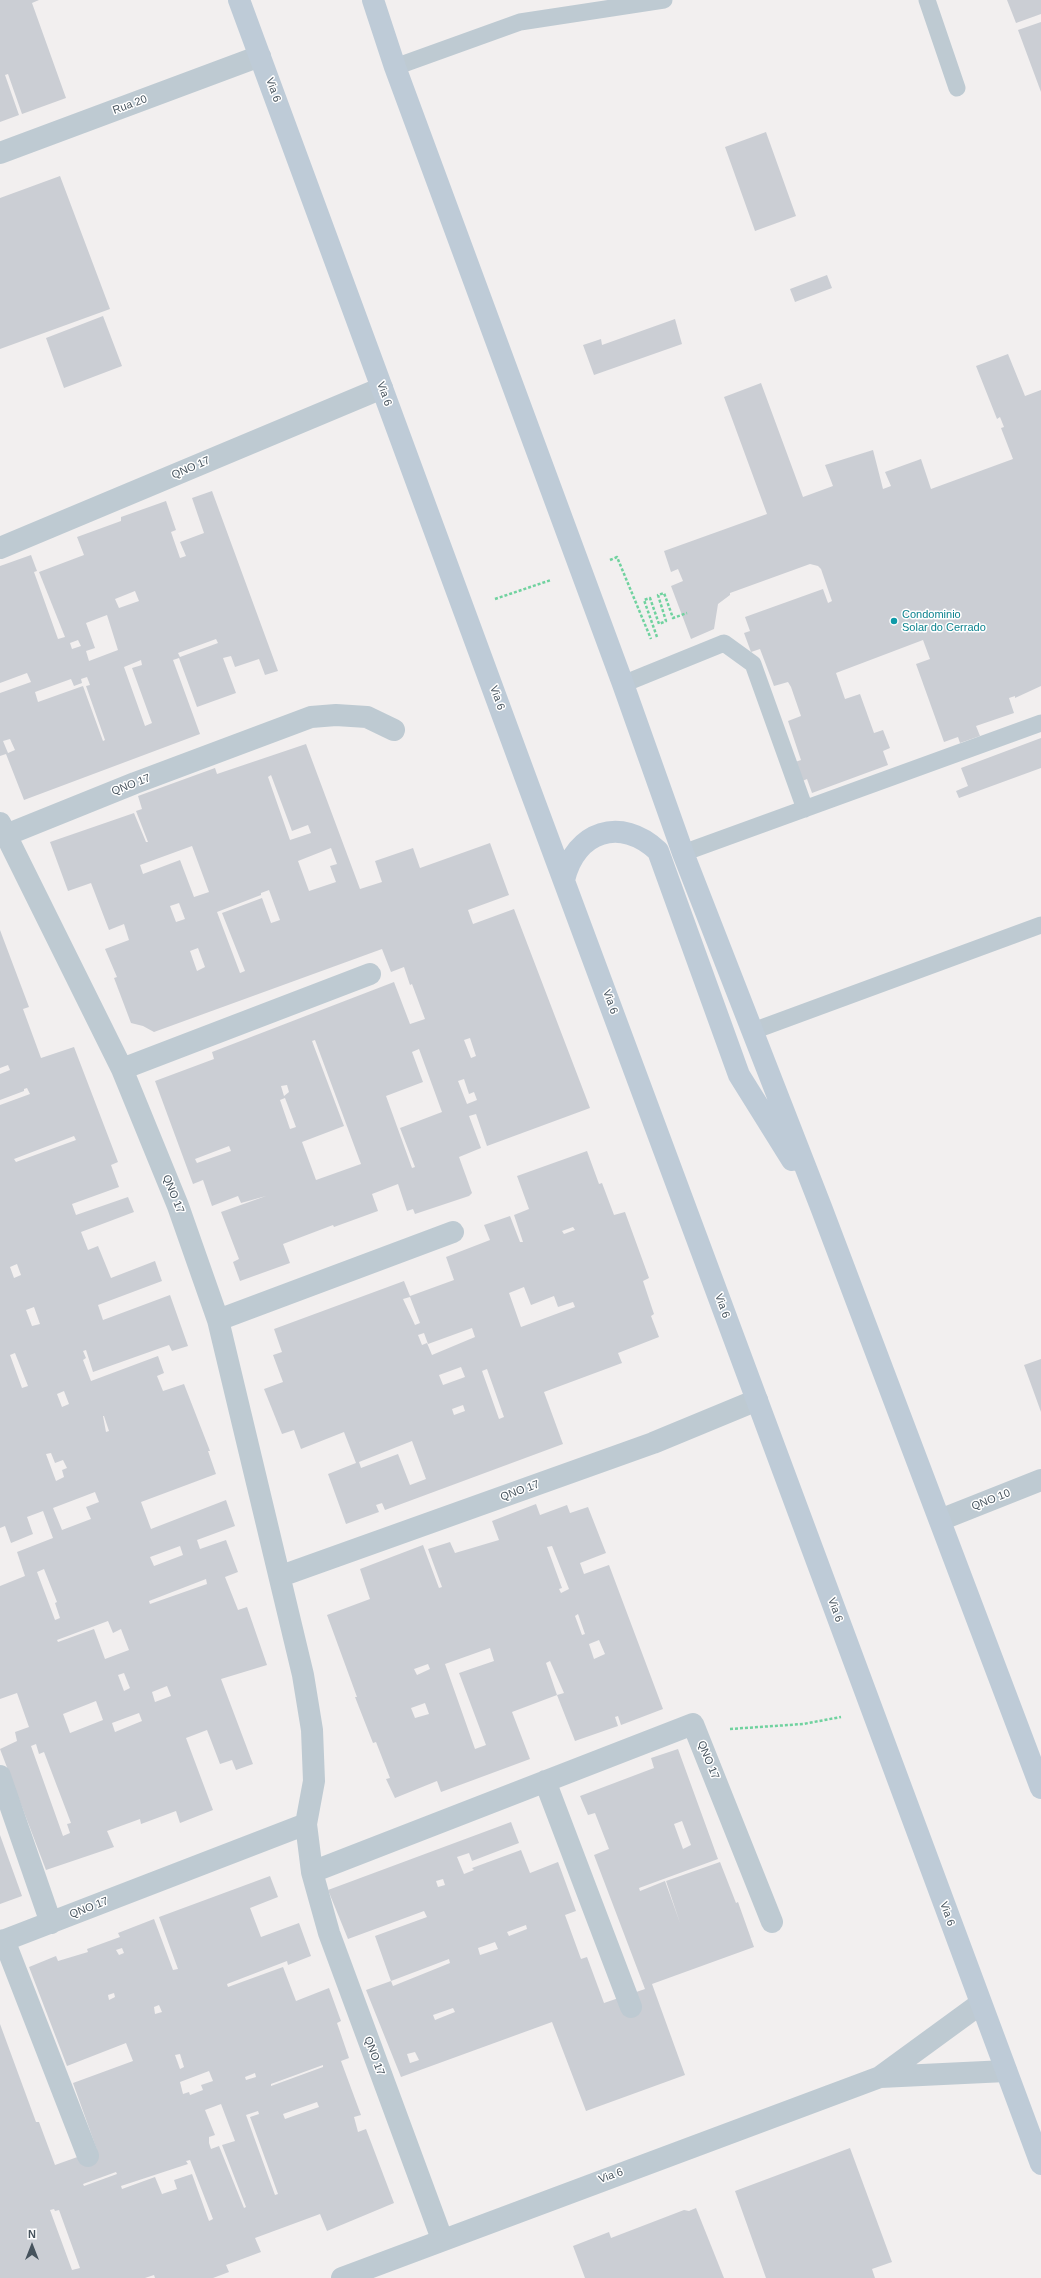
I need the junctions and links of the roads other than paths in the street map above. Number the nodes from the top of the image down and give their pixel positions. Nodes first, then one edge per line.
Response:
1 (239, 0) edge
2 (373, 0) edge
3 (664, 0) edge
4 (927, 0) edge
5 (260, 56) junction
6 (395, 67) junction
7 (957, 88) dead end
8 (0, 153) edge
9 (382, 388) junction
10 (0, 548) edge
11 (623, 684) junction
12 (1041, 723) edge
13 (394, 730) dead end
14 (805, 809) junction
15 (3, 829) edge
16 (683, 853) junction
17 (564, 880) junction
18 (1041, 925) edge
19 (370, 974) dead end
20 (753, 1032) junction
21 (122, 1070) junction
22 (820, 1207) junction
23 (453, 1232) dead end
24 (218, 1320) junction
25 (757, 1400) junction
26 (1041, 1480) edge
27 (940, 1520) junction
28 (281, 1576) junction
29 (0, 1776) edge
30 (545, 1781) junction
31 (1041, 1788) edge
32 (306, 1824) junction
33 (312, 1872) junction
34 (772, 1922) dead end
35 (51, 1923) junction
36 (2, 1941) edge
37 (980, 2004) junction
38 (631, 2006) dead end
39 (1006, 2071) junction
40 (880, 2077) junction
41 (88, 2156) dead end
42 (1041, 2164) edge
43 (442, 2239) junction
44 (342, 2278) edge

1 - 5 main road, Via 6
2 - 6 main road
3 - 6 lane
4 - 7 lane
5 - 8 street, Rua 20
5 - 9 main road, Via 6
6 - 11 main road
9 - 10 street, QNO 17
9 - 17 main road, Via 6
11 - 14 lane
11 - 16 main road
12 - 14 lane
13 - 15 street, QNO 17
14 - 16 lane
15 - 21 street, QNO 17
16 - 20 main road
17 - 22 main road
17 - 25 main road, Via 6
18 - 20 lane
19 - 21 street
20 - 22 main road
21 - 24 street, QNO 17
22 - 27 main road
23 - 24 street
24 - 28 street, QNO 17
25 - 28 street, QNO 17
25 - 37 main road, Via 6
26 - 27 street, QNO 10
27 - 31 main road
28 - 32 street, QNO 17
29 - 35 street
30 - 33 street
30 - 34 street, QNO 17
30 - 38 street
32 - 33 street, QNO 17
32 - 35 street, QNO 17
33 - 43 street, QNO 17
35 - 36 street, QNO 17
36 - 41 street, QNO 17
37 - 39 main road, Via 6
37 - 40 street, Via 6
39 - 40 street, Via 6
39 - 42 main road, Via 6
40 - 43 street, Via 6
43 - 44 street, Via 6

